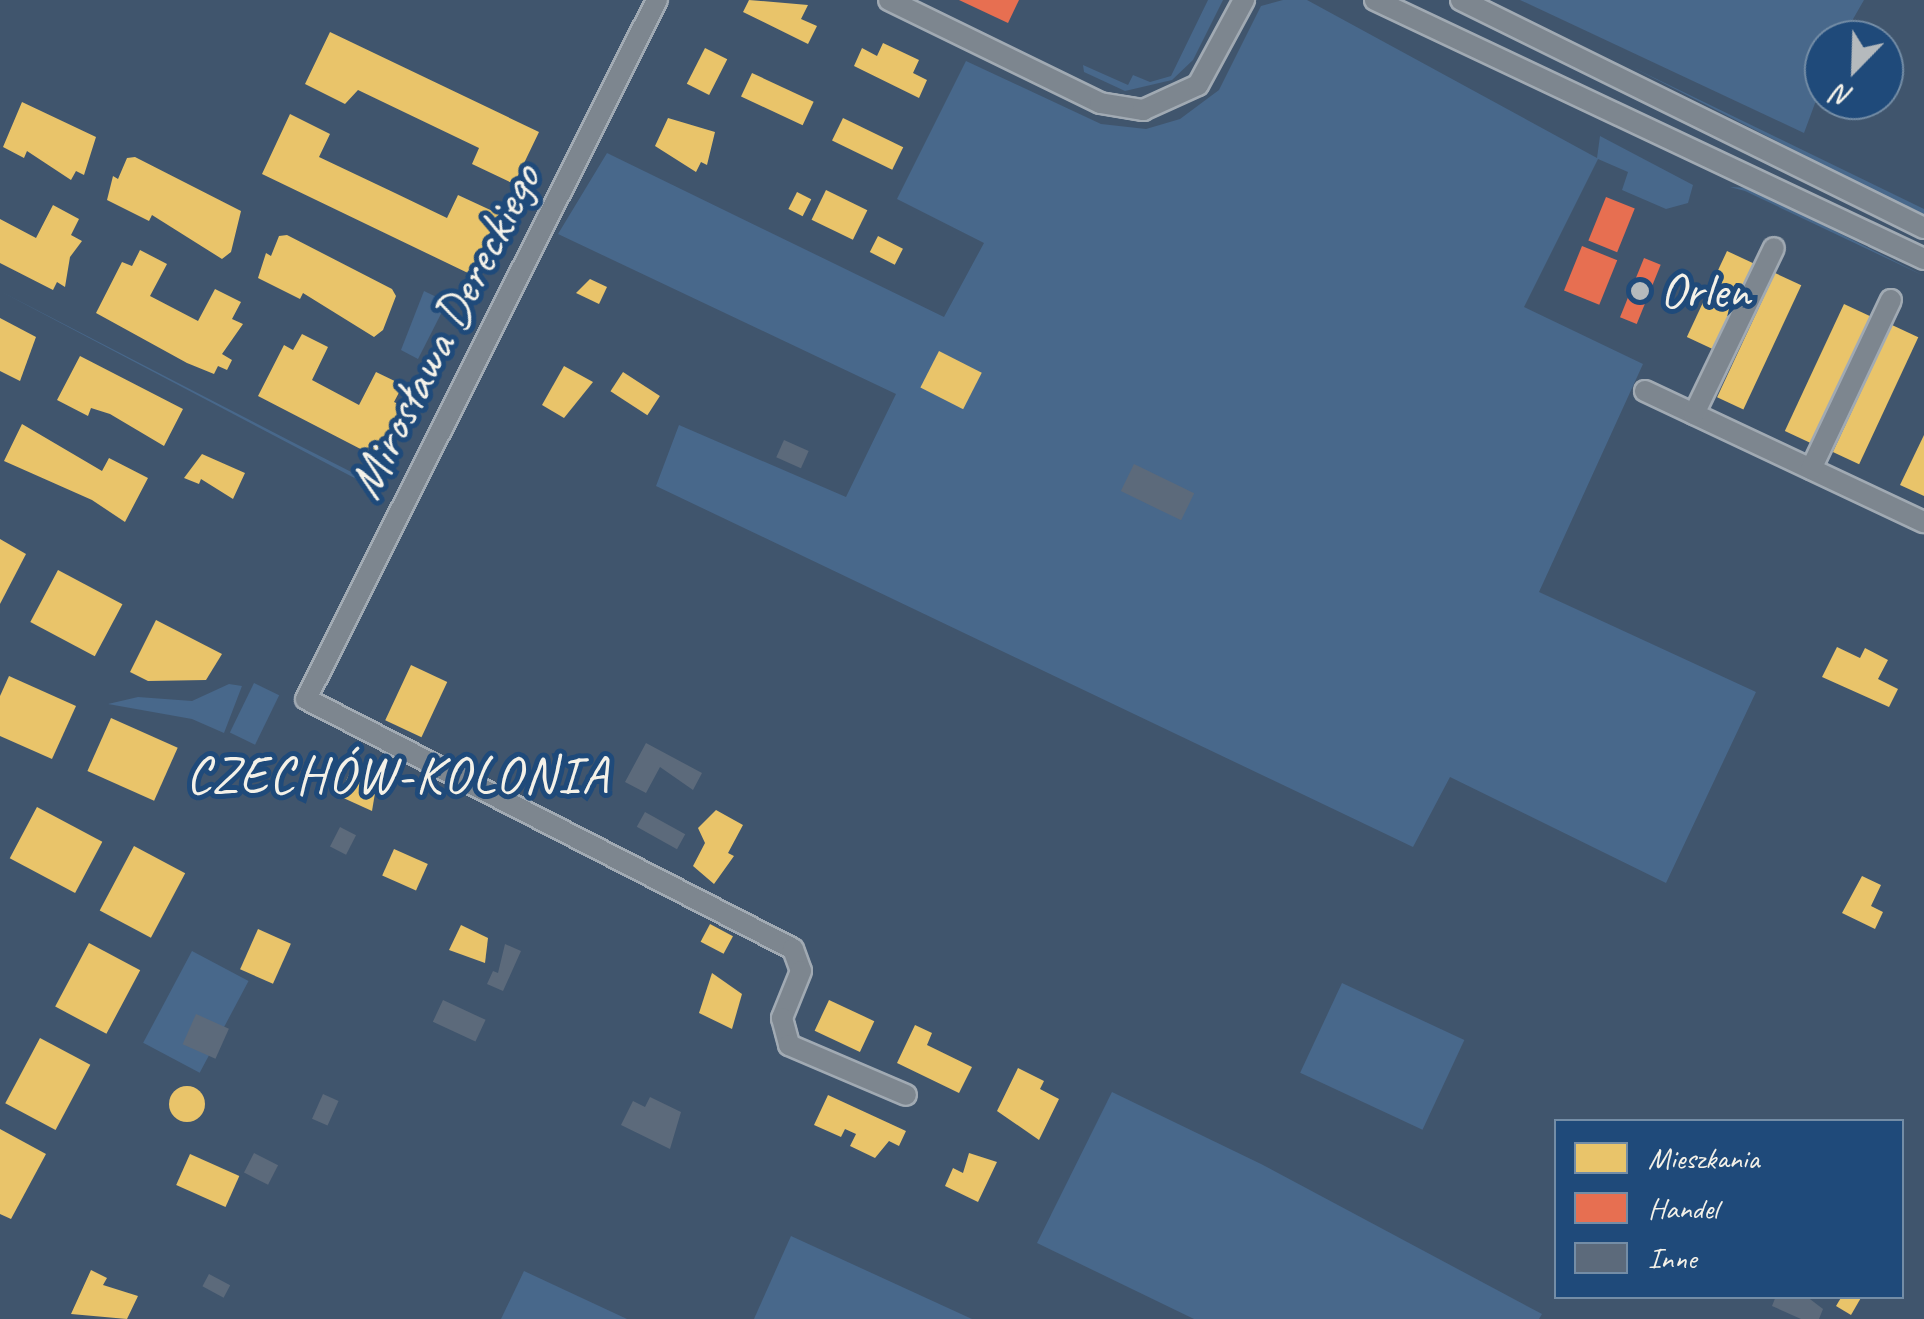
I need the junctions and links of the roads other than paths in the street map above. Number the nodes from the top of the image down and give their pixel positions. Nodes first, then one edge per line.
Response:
1 (658, 0) edge
2 (889, 0) edge
3 (1244, 0) edge
4 (1374, 0) edge
5 (1461, 0) edge
6 (1924, 228) edge
7 (1774, 248) dead end
8 (1924, 259) edge
9 (1890, 300) dead end
10 (1645, 391) dead end
11 (1694, 414) junction
12 (1811, 469) junction
13 (1924, 522) edge
14 (906, 1095) dead end

1 - 14 street, Mirosława Dereckiego
2 - 3 street
4 - 8 street
5 - 6 street
7 - 11 street
9 - 12 street
10 - 11 street
11 - 12 street
12 - 13 street

